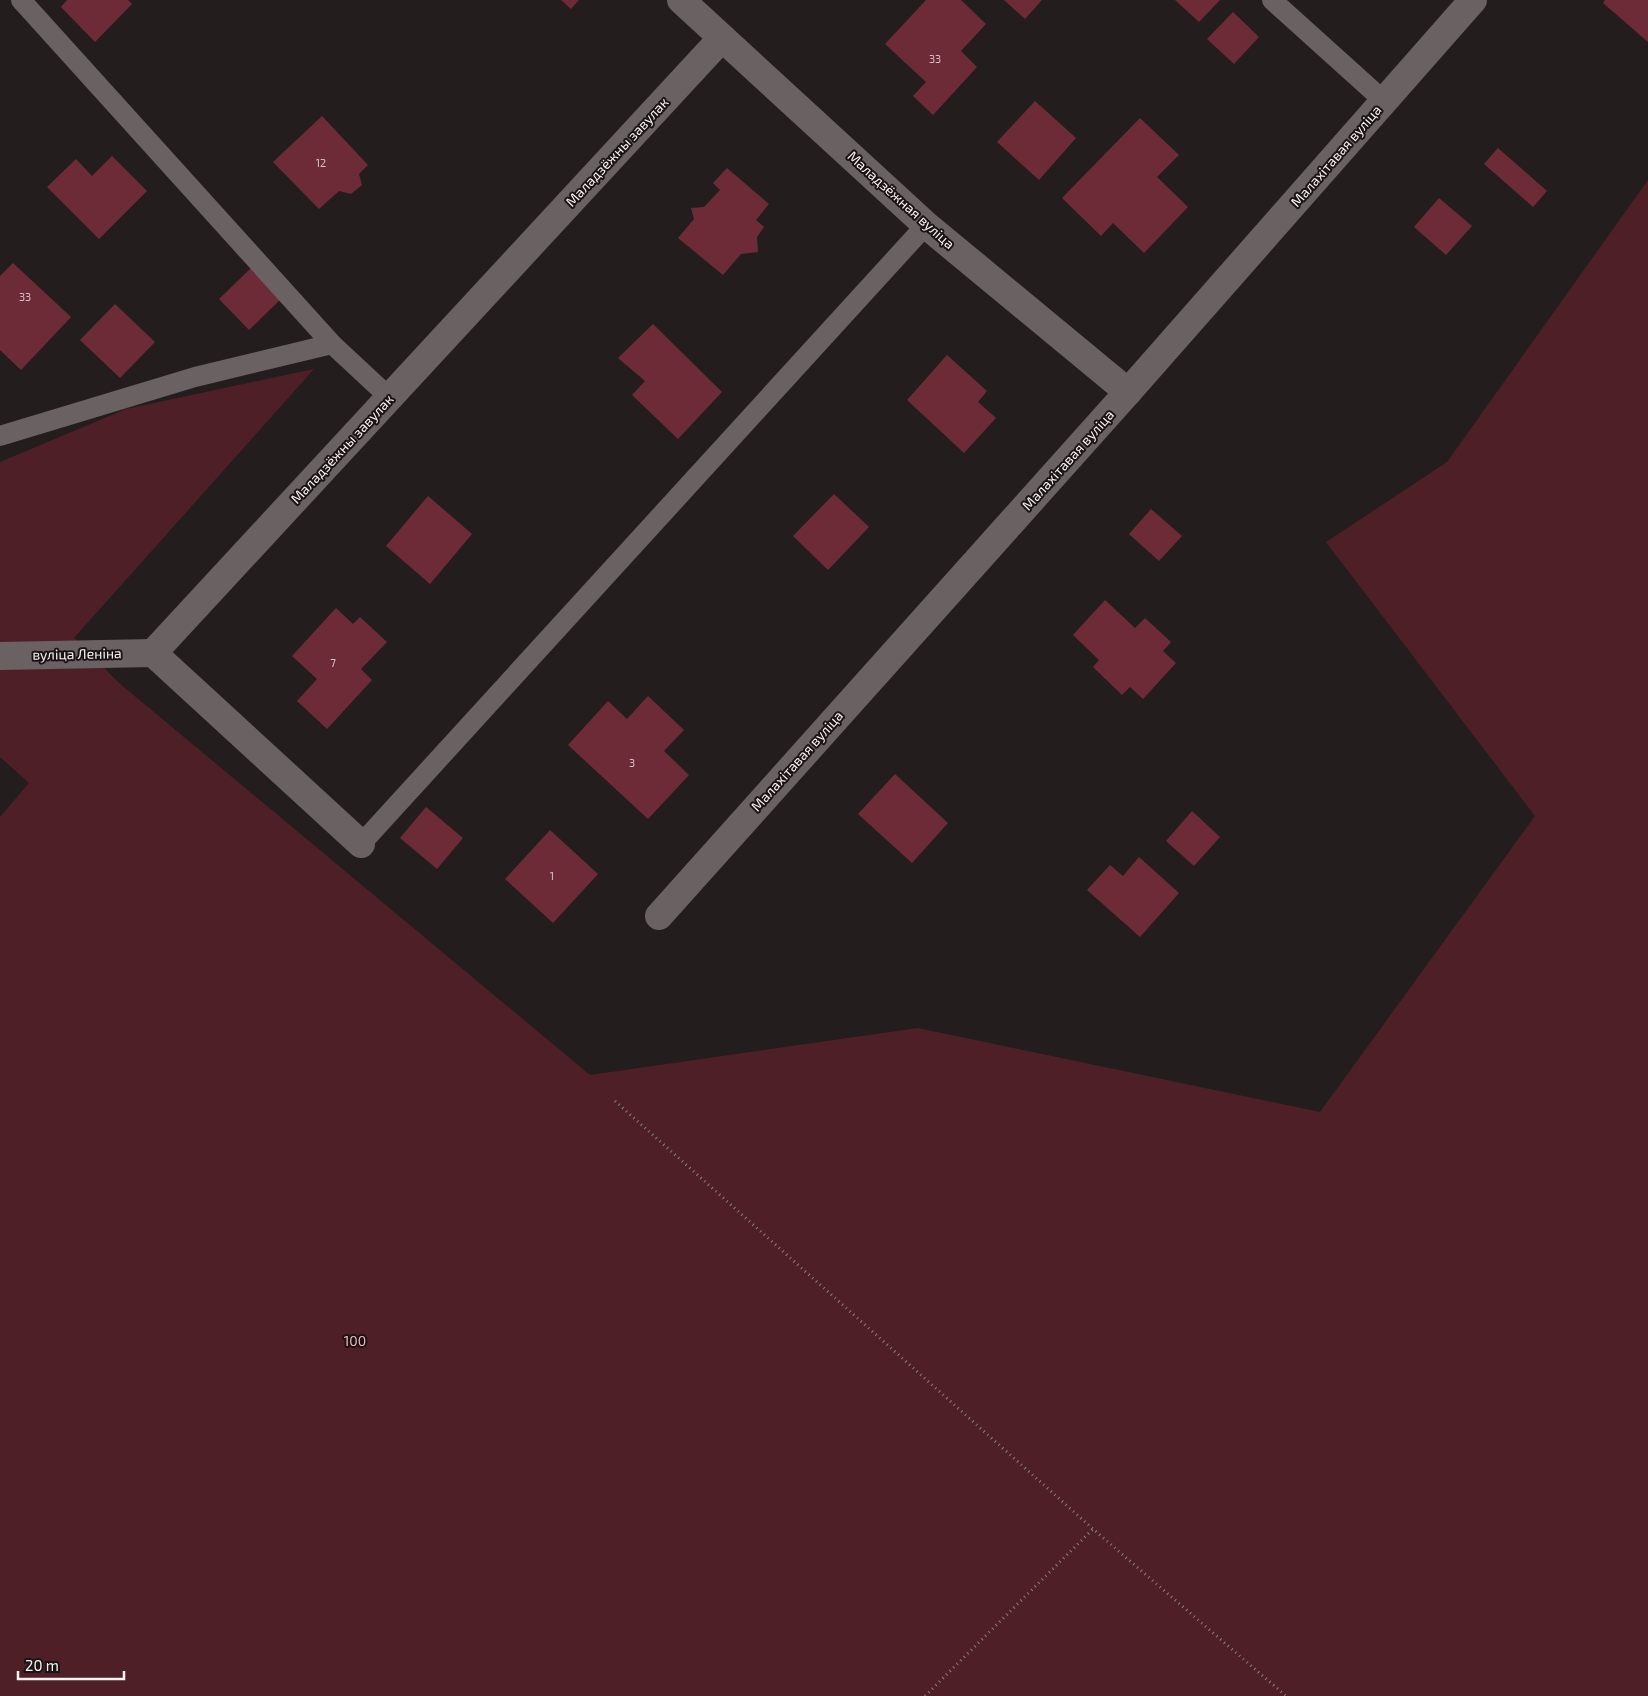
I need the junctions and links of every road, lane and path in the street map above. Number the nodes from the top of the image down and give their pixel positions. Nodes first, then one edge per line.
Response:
1 (21, 0) edge
2 (681, 0) edge
3 (1272, 0) edge
4 (1473, 0) edge
5 (722, 38) junction
6 (1384, 101) junction
7 (926, 225) junction
8 (332, 344) junction
9 (1128, 392) junction
10 (390, 398) junction
11 (0, 436) edge
12 (153, 653) junction
13 (0, 656) edge
14 (361, 844) joint
15 (659, 916) dead end
16 (615, 1101) dead end
17 (1093, 1529) junction
18 (925, 1696) edge
19 (1286, 1696) edge

1 - 8 lane
2 - 5 street, Маладзёжная вуліца
3 - 6 lane
4 - 6 street, Малахітавая вуліца
5 - 7 street, Маладзёжная вуліца
5 - 10 street, Маладзёжны завулак
6 - 9 street, Малахітавая вуліца
7 - 9 street, Маладзёжная вуліца
7 - 14 lane
8 - 10 lane
8 - 11 lane
9 - 15 street, Малахітавая вуліца
10 - 12 street, Маладзёжны завулак
12 - 13 street, вуліца Леніна
12 - 14 street
16 - 17 path
17 - 18 path
17 - 19 path

